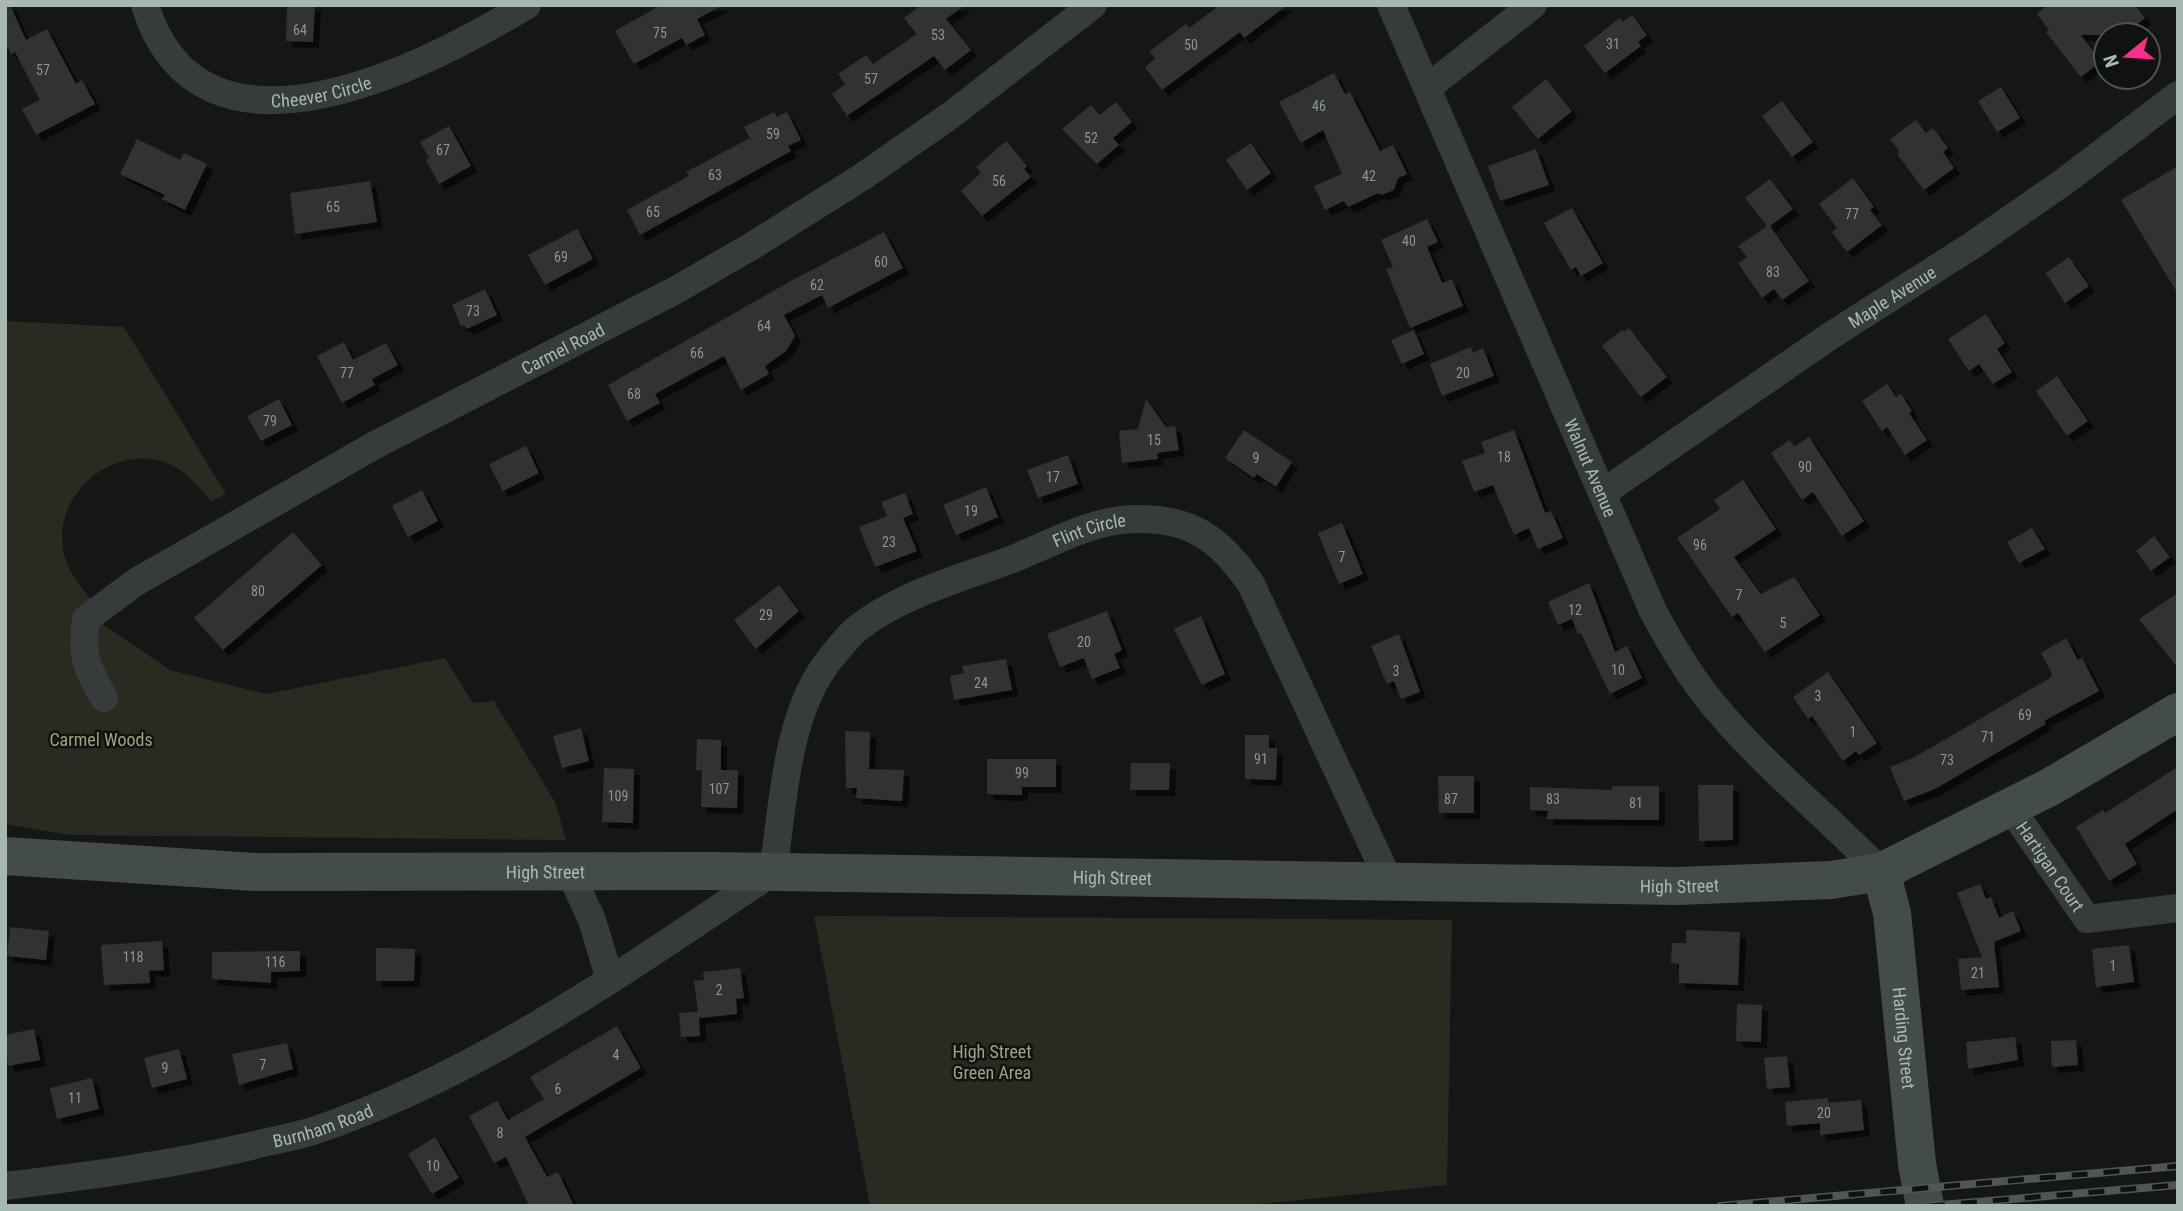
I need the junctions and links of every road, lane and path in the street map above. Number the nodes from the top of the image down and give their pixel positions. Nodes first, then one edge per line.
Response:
1 (145, 5) edge
2 (527, 5) edge
3 (1093, 5) edge
4 (1391, 5) edge
5 (1532, 5) edge
6 (1427, 88) junction
7 (2178, 95) edge
8 (1604, 492) junction
9 (104, 698) dead end
10 (2178, 712) edge
11 (2010, 807) junction
12 (5, 856) edge
13 (569, 870) junction
14 (773, 872) junction
15 (1881, 872) junction
16 (1389, 881) junction
17 (2178, 908) edge
18 (610, 980) junction
19 (5, 1186) edge
20 (1925, 1206) edge

1 - 2 street, Cheever Circle
3 - 9 street, Carmel Road
4 - 6 street, Walnut Avenue
5 - 6 street
6 - 8 street, Walnut Avenue
7 - 8 street, Maple Avenue
8 - 15 street, Walnut Avenue
10 - 11 main road, High Street
11 - 15 main road, High Street
11 - 17 street, Hartigan Court
12 - 13 main road, High Street
13 - 14 main road, High Street
13 - 18 street
14 - 16 main road, High Street
14 - 16 street, Flint Circle
14 - 18 street, Burnham Road
15 - 16 main road, High Street
15 - 20 main road, Harding Street
18 - 19 street, Burnham Road

